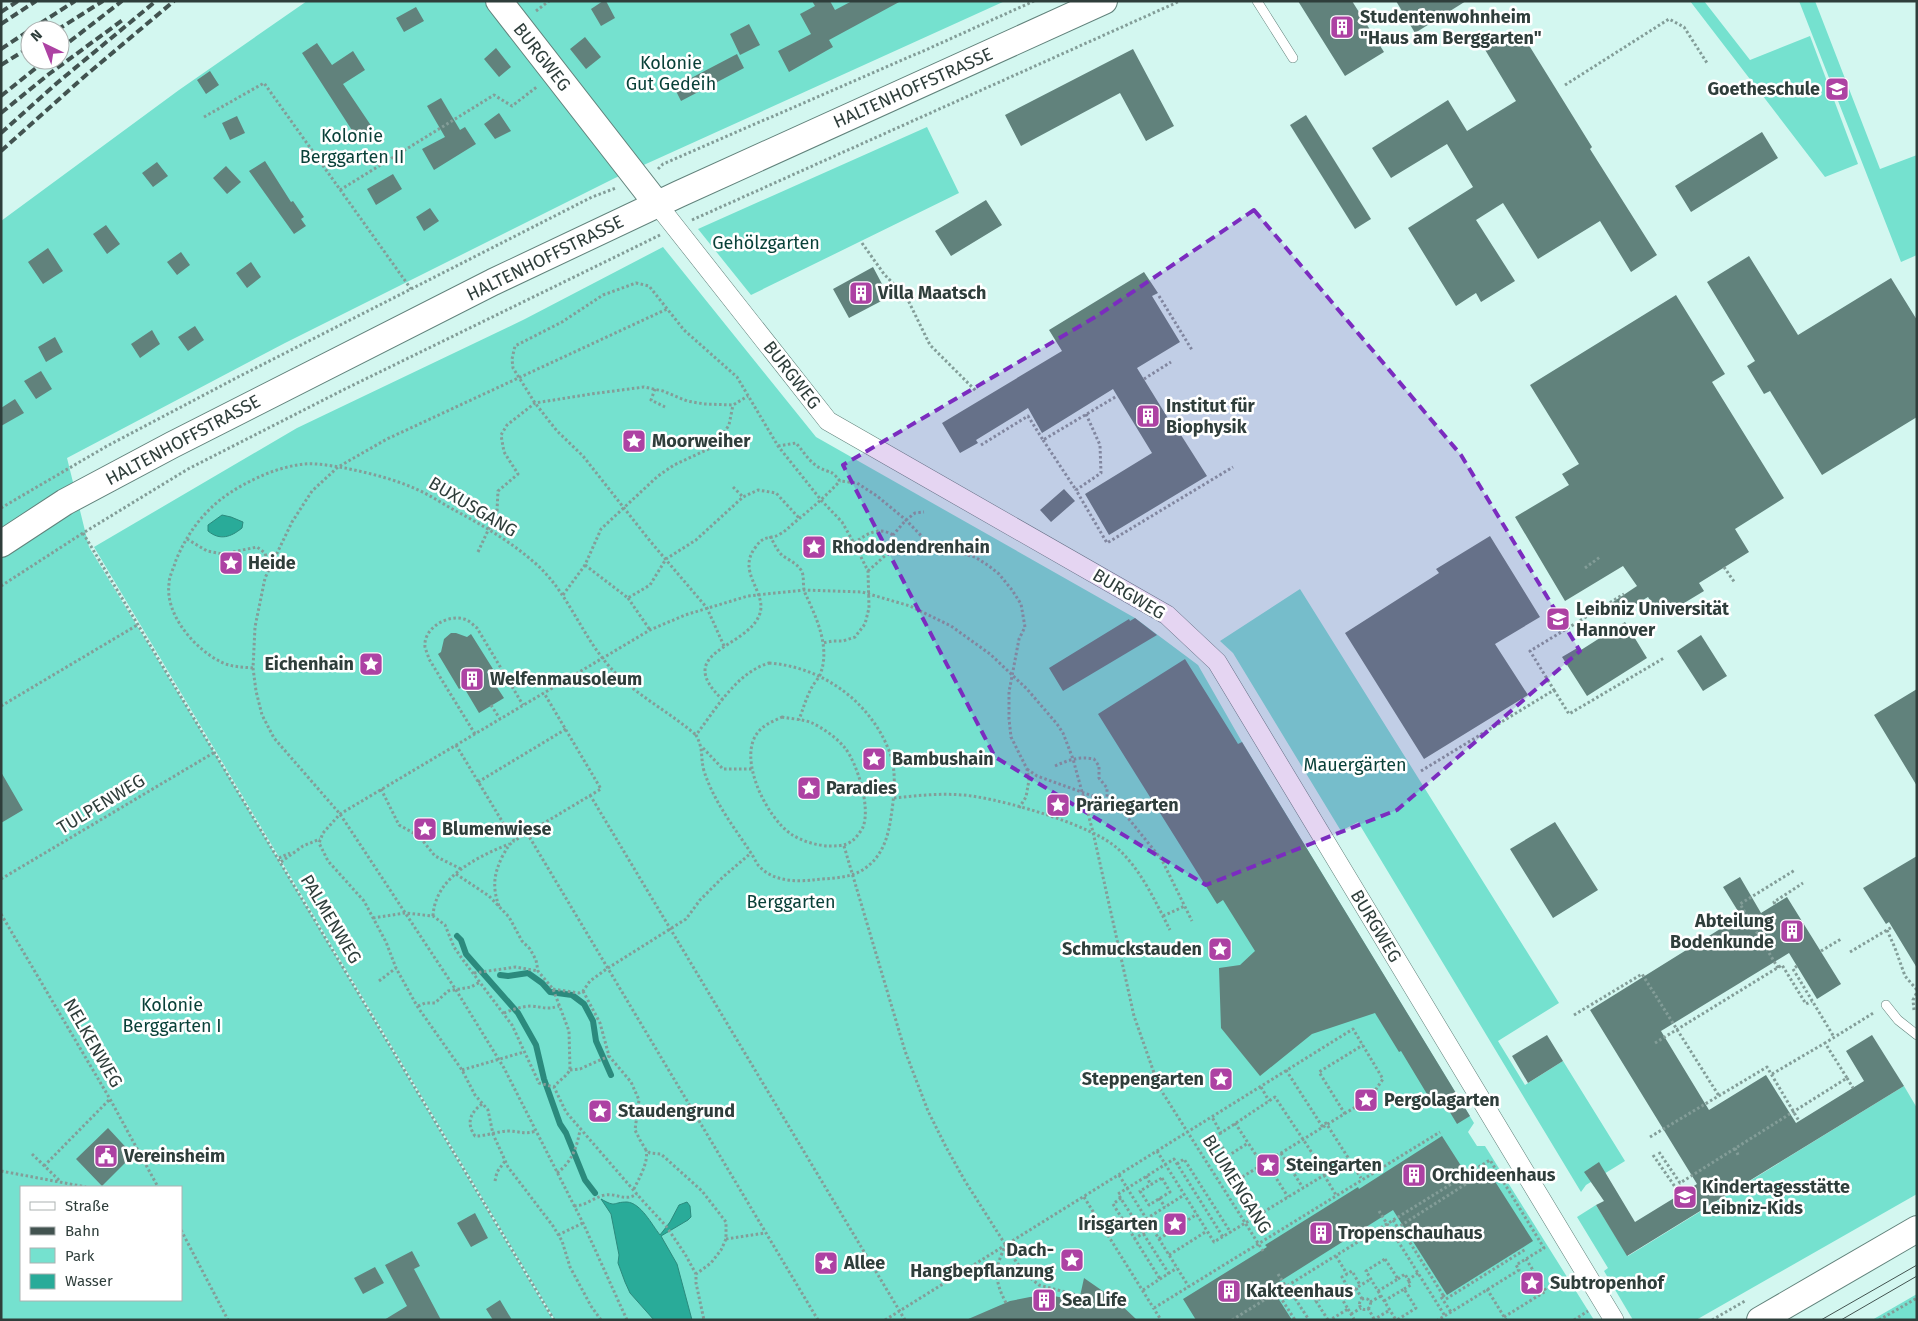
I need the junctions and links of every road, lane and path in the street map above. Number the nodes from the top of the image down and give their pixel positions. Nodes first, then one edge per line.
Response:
1 (499, 1) edge
2 (1034, 1) edge
3 (1104, 1) edge
4 (1180, 1) edge
5 (1257, 1) edge
6 (1293, 58) dead end
7 (1707, 63) dead end
8 (542, 83) dead end
9 (1565, 85) dead end
10 (204, 117) dead end
11 (648, 174) junction
12 (340, 190) junction
13 (657, 204) junction
14 (698, 217) dead end
15 (676, 228) junction
16 (862, 243) dead end
17 (411, 289) junction
18 (1160, 296) dead end
19 (667, 309) junction
20 (1192, 350) dead end
21 (1171, 362) dead end
22 (519, 378) junction
23 (1144, 379) dead end
24 (655, 389) junction
25 (977, 392) dead end
26 (748, 396) junction
27 (1117, 396) dead end
28 (535, 403) junction
29 (733, 405) junction
30 (665, 407) dead end
31 (1086, 414) junction
32 (1043, 440) junction
33 (980, 445) dead end
34 (778, 446) junction
35 (338, 467) junction
36 (1233, 467) dead end
37 (840, 481) junction
38 (733, 487) dead end
39 (1076, 490) junction
40 (744, 497) junction
41 (821, 500) junction
42 (623, 507) junction
43 (1, 508) edge
44 (924, 512) dead end
45 (800, 518) junction
46 (906, 520) junction
47 (489, 529) junction
48 (83, 533) junction
49 (893, 535) junction
50 (770, 536) junction
51 (187, 539) junction
52 (854, 543) junction
53 (1, 544) edge
54 (478, 552) dead end
55 (1600, 557) dead end
56 (666, 560) junction
57 (585, 565) junction
58 (1724, 567) dead end
59 (270, 568) junction
60 (1585, 568) dead end
61 (868, 571) junction
62 (1734, 583) dead end
63 (1, 586) edge
64 (804, 590) junction
65 (870, 593) junction
66 (1624, 594) dead end
67 (563, 595) junction
68 (758, 595) junction
69 (628, 598) junction
70 (707, 608) junction
71 (139, 624) junction
72 (650, 630) junction
73 (822, 643) junction
74 (724, 646) junction
75 (602, 658) junction
76 (1664, 658) dead end
77 (253, 668) junction
78 (1013, 676) junction
79 (820, 677) junction
80 (1554, 690) junction
81 (544, 693) junction
82 (723, 700) junction
83 (491, 705) dead end
84 (523, 705) junction
85 (1, 706) edge
86 (500, 719) junction
87 (799, 720) junction
88 (566, 730) junction
89 (475, 734) junction
90 (696, 735) junction
91 (456, 745) junction
92 (702, 747) junction
93 (215, 752) junction
94 (1073, 759) junction
95 (1055, 766) dead end
96 (753, 769) junction
97 (1027, 769) junction
98 (1421, 771) dead end
99 (478, 782) junction
100 (381, 789) junction
101 (1082, 792) junction
102 (590, 795) junction
103 (894, 798) junction
104 (1107, 801) junction
105 (1019, 808) junction
106 (340, 814) junction
107 (1093, 832) junction
108 (527, 833) junction
109 (321, 838) junction
110 (514, 841) junction
111 (508, 844) junction
112 (844, 846) junction
113 (751, 853) junction
114 (280, 860) junction
115 (461, 869) junction
116 (1794, 870) dead end
117 (456, 874) junction
118 (852, 874) junction
119 (1, 879) edge
120 (1803, 883) dead end
121 (1775, 904) dead end
122 (499, 906) junction
123 (1185, 906) junction
124 (405, 913) junction
125 (1, 914) edge
126 (433, 916) junction
127 (1163, 916) junction
128 (373, 918) junction
129 (1192, 921) dead end
130 (1892, 927) dead end
131 (672, 930) junction
132 (1170, 930) dead end
133 (1887, 930) junction
134 (1841, 939) dead end
135 (1821, 951) dead end
136 (1850, 952) dead end
137 (1797, 966) dead end
138 (396, 968) junction
139 (608, 968) junction
140 (1778, 968) junction
141 (538, 971) junction
142 (478, 972) junction
143 (379, 981) dead end
144 (480, 982) junction
145 (456, 990) junction
146 (583, 991) junction
147 (1917, 991) edge
148 (554, 992) junction
149 (1812, 1001) junction
150 (1886, 1005) joint
151 (418, 1006) junction
152 (559, 1006) junction
153 (1914, 1010) dead end
154 (504, 1013) junction
155 (1574, 1015) dead end
156 (1677, 1030) junction
157 (1917, 1035) edge
158 (1834, 1037) junction
159 (1655, 1043) dead end
160 (1825, 1043) junction
161 (1363, 1045) junction
162 (524, 1052) junction
163 (609, 1056) junction
164 (499, 1060) junction
165 (462, 1070) junction
166 (570, 1070) junction
167 (1286, 1070) junction
168 (1772, 1074) junction
169 (1847, 1078) junction
170 (554, 1087) junction
171 (1261, 1087) junction
172 (1853, 1088) dead end
173 (1719, 1096) junction
174 (110, 1099) junction
175 (1269, 1101) junction
176 (482, 1104) junction
177 (1794, 1111) junction
178 (1345, 1114) junction
179 (1212, 1117) junction
180 (1800, 1121) dead end
181 (1235, 1123) junction
182 (1327, 1125) junction
183 (580, 1129) junction
184 (536, 1131) junction
185 (1188, 1132) junction
186 (1221, 1132) junction
187 (1440, 1132) dead end
188 (493, 1134) junction
189 (1650, 1137) dead end
190 (1303, 1139) junction
191 (1248, 1143) junction
192 (1735, 1148) junction
193 (646, 1150) junction
194 (1157, 1151) junction
195 (1659, 1152) dead end
196 (1281, 1153) junction
197 (32, 1154) dead end
198 (1653, 1155) dead end
199 (1739, 1157) dead end
200 (505, 1161) junction
201 (1264, 1163) junction
202 (1165, 1164) junction
203 (1177, 1164) junction
204 (44, 1166) junction
205 (1, 1171) edge
206 (557, 1173) junction
207 (1119, 1175) junction
208 (1324, 1175) junction
209 (1480, 1175) dead end
210 (1146, 1176) junction
211 (1361, 1179) junction
212 (495, 1181) dead end
213 (62, 1182) junction
214 (1151, 1185) junction
215 (81, 1186) edge
216 (157, 1186) edge
217 (1127, 1188) junction
218 (1303, 1188) junction
219 (634, 1189) junction
220 (637, 1194) junction
221 (1680, 1194) dead end
222 (1184, 1195) junction
223 (1336, 1195) junction
224 (1084, 1196) junction
225 (1121, 1198) junction
226 (1159, 1198) junction
227 (1288, 1198) junction
228 (574, 1206) junction
229 (1164, 1207) junction
230 (1379, 1211) dead end
231 (1197, 1214) junction
232 (1261, 1214) junction
233 (1146, 1219) junction
234 (1393, 1220) junction
235 (583, 1223) junction
236 (1245, 1224) junction
237 (1387, 1224) junction
238 (1152, 1228) junction
239 (1917, 1229) edge
240 (1402, 1230) junction
241 (1207, 1231) junction
242 (182, 1232) edge
243 (1230, 1232) junction
244 (766, 1233) junction
245 (1144, 1233) junction
246 (558, 1235) junction
247 (1223, 1237) junction
248 (726, 1239) junction
249 (1134, 1239) junction
250 (1158, 1239) junction
251 (1258, 1243) junction
252 (1006, 1245) junction
253 (1526, 1249) dead end
254 (1263, 1251) dead end
255 (1169, 1255) junction
256 (1336, 1256) junction
257 (1526, 1259) junction
258 (1177, 1268) junction
259 (1418, 1273) junction
260 (696, 1274) junction
261 (1169, 1274) junction
262 (1278, 1274) dead end
263 (1347, 1274) junction
264 (1160, 1279) junction
265 (1371, 1279) junction
266 (1398, 1279) junction
267 (1408, 1280) junction
268 (1360, 1285) junction
269 (1287, 1286) junction
270 (1189, 1287) junction
271 (1356, 1288) junction
272 (1404, 1288) junction
273 (1487, 1289) junction
274 (1143, 1290) junction
275 (1378, 1290) junction
276 (1350, 1291) junction
277 (1277, 1292) junction
278 (1443, 1295) junction
279 (1080, 1296) dead end
280 (1381, 1296) junction
281 (1341, 1297) junction
282 (1917, 1298) edge
283 (1362, 1299) junction
284 (1384, 1301) junction
285 (1370, 1302) junction
286 (1006, 1303) dead end
287 (1154, 1308) junction
288 (1361, 1308) junction
289 (1368, 1308) junction
290 (1348, 1309) junction
291 (1390, 1310) junction
292 (900, 1311) junction
293 (1451, 1312) junction
294 (1351, 1314) junction
295 (1380, 1318) edge
296 (1442, 1318) edge
297 (1354, 1319) edge
298 (1374, 1319) edge
299 (1505, 1319) edge
300 (228, 1320) edge
301 (554, 1320) edge
302 (601, 1320) edge
303 (628, 1320) edge
304 (704, 1320) edge
305 (818, 1320) edge
306 (885, 1320) edge
307 (905, 1320) edge
308 (1161, 1320) edge
309 (1232, 1320) edge
310 (1295, 1320) edge
311 (1309, 1320) edge
312 (1329, 1320) edge
313 (1397, 1320) edge
314 (1614, 1320) edge
315 (1760, 1320) edge
316 (1879, 1320) edge

1 - 11 street, BURGWEG
2 - 11 path
3 - 13 street, HALTENHOFFSTRASSE
4 - 14 path
5 - 6 lane
7 - 9 path
8 - 12 path
10 - 12 path
11 - 13 street, BURGWEG
11 - 17 path
12 - 17 path
13 - 15 street, BURGWEG
13 - 53 street, HALTENHOFFSTRASSE
15 - 48 path
15 - 314 street, BURGWEG
16 - 25 path
17 - 43 path
18 - 20 path
19 - 22 path
19 - 22 path
19 - 26 path
21 - 23 path
22 - 28 path
22 - 35 path
24 - 28 path
24 - 29 path
24 - 30 path
26 - 29 path
26 - 34 path
27 - 31 path
28 - 42 path
28 - 47 path
29 - 42 path
31 - 32 path
31 - 39 path
32 - 33 path
32 - 39 path
34 - 37 path
34 - 41 path
35 - 47 path, BUXUSGANG
35 - 51 path, BUXUSGANG
35 - 59 path
36 - 39 path
37 - 41 path
37 - 46 path
38 - 40 path
40 - 45 path
40 - 56 path
41 - 45 path
41 - 52 path
42 - 56 path
42 - 57 path
44 - 46 path
45 - 50 path
46 - 49 path
46 - 78 path
47 - 54 path
47 - 67 path, BUXUSGANG
48 - 63 path
48 - 71 path, PALMENWEG
49 - 52 path
49 - 61 path
50 - 64 path
50 - 68 path
51 - 59 path
51 - 77 path, BUXUSGANG
52 - 61 path
55 - 60 path
56 - 69 path
56 - 70 path
57 - 67 path
57 - 69 path
58 - 62 path
59 - 77 path
61 - 65 path
64 - 65 path, BLUMENGANG
64 - 68 path, BLUMENGANG
64 - 73 path
65 - 73 path
65 - 78 path, BLUMENGANG
66 - 80 path
67 - 75 path, BUXUSGANG
68 - 70 path, BLUMENGANG
68 - 74 path
69 - 72 path
70 - 72 path, BLUMENGANG
70 - 74 path
71 - 85 path
71 - 93 path, PALMENWEG
72 - 75 path, BLUMENGANG
73 - 79 path
74 - 82 path
75 - 81 path, BLUMENGANG
75 - 90 path, BUXUSGANG
76 - 80 path
77 - 106 path
78 - 94 path, BLUMENGANG
78 - 97 path
79 - 82 path
79 - 87 path
79 - 103 path
80 - 98 path
81 - 84 path, BLUMENGANG
81 - 88 path
82 - 90 path
83 - 86 path
84 - 86 path, BLUMENGANG
84 - 89 path
86 - 89 path, BLUMENGANG
87 - 96 path
87 - 112 path
88 - 99 path
88 - 102 path
89 - 91 path, BLUMENGANG
90 - 92 path
91 - 99 path
91 - 100 path, BLUMENGANG
92 - 96 path
92 - 113 path
93 - 114 path, PALMENWEG
93 - 119 path, TULPENWEG
94 - 95 path
94 - 101 path, BLUMENGANG
94 - 104 path
96 - 112 path
97 - 101 path
97 - 105 path
99 - 110 path
100 - 106 path, BLUMENGANG
100 - 115 path
101 - 104 path
101 - 107 path, BLUMENGANG
102 - 108 path
102 - 131 path
103 - 105 path
103 - 118 path
104 - 123 path
105 - 107 path
106 - 109 path, BLUMENGANG
106 - 124 path
107 - 127 path
107 - 185 path, BLUMENGANG
108 - 110 path
108 - 139 path
109 - 114 path
109 - 128 path
110 - 111 path
111 - 115 path
111 - 122 path
112 - 118 path
113 - 118 path
113 - 131 path
114 - 301 path, PALMENWEG
115 - 117 path
116 - 140 path
117 - 122 path
117 - 126 path
118 - 252 path
120 - 121 path
122 - 141 path
123 - 127 path
123 - 129 path
124 - 126 path
124 - 128 path
124 - 145 path
125 - 174 path, NELKENWEG
126 - 142 path
127 - 132 path
128 - 138 path
130 - 133 path
131 - 139 path
131 - 292 path
133 - 136 path
133 - 147 path
134 - 135 path
137 - 149 path
138 - 143 path
138 - 151 path
139 - 146 path
139 - 244 path
140 - 149 path
140 - 156 path
141 - 142 path
141 - 148 path
142 - 144 path
144 - 145 path
144 - 154 path
145 - 151 path
145 - 164 path
146 - 148 path
146 - 163 path
147 - 153 path
148 - 152 path
149 - 158 path
150 - 157 lane
150 - 158 path
151 - 165 path
152 - 154 path
152 - 166 path
154 - 162 path
155 - 156 path
156 - 159 path
156 - 173 path
158 - 160 path
160 - 168 path
160 - 169 path
161 - 167 path
161 - 178 path
161 - 178 path
162 - 164 path
162 - 170 path
163 - 166 path
163 - 193 path
164 - 165 path
164 - 184 path
165 - 176 path
166 - 170 path
167 - 171 path
167 - 182 path
168 - 173 path
168 - 177 path
169 - 172 path
169 - 177 path
170 - 183 path
171 - 175 path
171 - 179 path
173 - 189 path
174 - 204 path
174 - 216 path, NELKENWEG
175 - 181 path
175 - 190 path
176 - 188 path
176 - 188 path
177 - 180 path
177 - 192 path
178 - 182 path
179 - 185 path
179 - 186 path
181 - 186 path
181 - 191 path
182 - 190 path
182 - 211 path
183 - 206 path
183 - 219 path
184 - 188 path
184 - 206 path
185 - 194 path
185 - 236 path, BLUMENGANG
186 - 191 path
187 - 211 path
188 - 200 path
190 - 196 path
190 - 208 path
191 - 201 path
192 - 195 path
192 - 199 path
193 - 219 path
193 - 248 path
194 - 202 path
194 - 207 path
196 - 201 path
196 - 218 path
197 - 204 path
198 - 221 path
200 - 212 path
200 - 246 path
201 - 227 path
201 - 232 path
202 - 203 path
202 - 210 path
202 - 222 path
203 - 243 path
203 - 247 path
204 - 213 path
205 - 213 path
206 - 228 path
207 - 217 path
207 - 224 path
208 - 218 path
208 - 223 path
209 - 240 path
210 - 214 path
210 - 217 path
211 - 223 path
213 - 215 path
214 - 226 path
214 - 226 path
217 - 225 path
217 - 233 path
218 - 227 path
219 - 220 path
220 - 228 path
220 - 260 path
222 - 229 path
222 - 231 path
223 - 251 path
224 - 252 path
224 - 274 path
225 - 245 path
225 - 249 path
226 - 229 path
227 - 232 path
228 - 235 path
229 - 233 path
230 - 237 path
231 - 241 path
231 - 250 path
232 - 236 path
233 - 238 path
234 - 237 path
234 - 240 path
234 - 257 path
235 - 246 path
235 - 303 path
236 - 243 path
236 - 251 path, BLUMENGANG
237 - 256 path
237 - 259 path
238 - 245 path
238 - 250 path
239 - 315 street
240 - 278 path
241 - 247 path
241 - 255 path
242 - 300 path
243 - 247 path
244 - 248 path
244 - 305 path
245 - 249 path
245 - 261 path
246 - 302 path
248 - 260 path
249 - 264 path
250 - 255 path
251 - 254 path, BLUMENGANG
251 - 270 path
252 - 279 path
252 - 286 path
252 - 292 path
253 - 278 path
255 - 258 path
256 - 263 path
256 - 269 path
257 - 273 path
257 - 299 path
258 - 261 path
258 - 270 path
259 - 267 path
259 - 296 path
260 - 304 path
261 - 264 path
262 - 269 path
263 - 268 path
263 - 276 path
264 - 274 path
265 - 266 path
265 - 268 path
265 - 275 path
266 - 267 path
266 - 275 path
267 - 272 path
268 - 271 path
269 - 277 path
269 - 311 path
270 - 287 path
271 - 276 path
271 - 283 path
272 - 284 path
272 - 313 path
273 - 293 path
273 - 299 path
274 - 287 path
275 - 280 path
276 - 281 path
277 - 309 path
277 - 310 path
278 - 293 path
280 - 284 path
280 - 285 path
281 - 290 path
281 - 312 path
282 - 316 path
283 - 285 path
283 - 288 path
284 - 291 path
285 - 289 path
287 - 308 path
288 - 289 path
288 - 294 path
289 - 298 path
290 - 294 path
290 - 312 path
291 - 295 path
291 - 313 path
292 - 306 path
292 - 307 path
293 - 296 path
294 - 297 path
295 - 298 path

